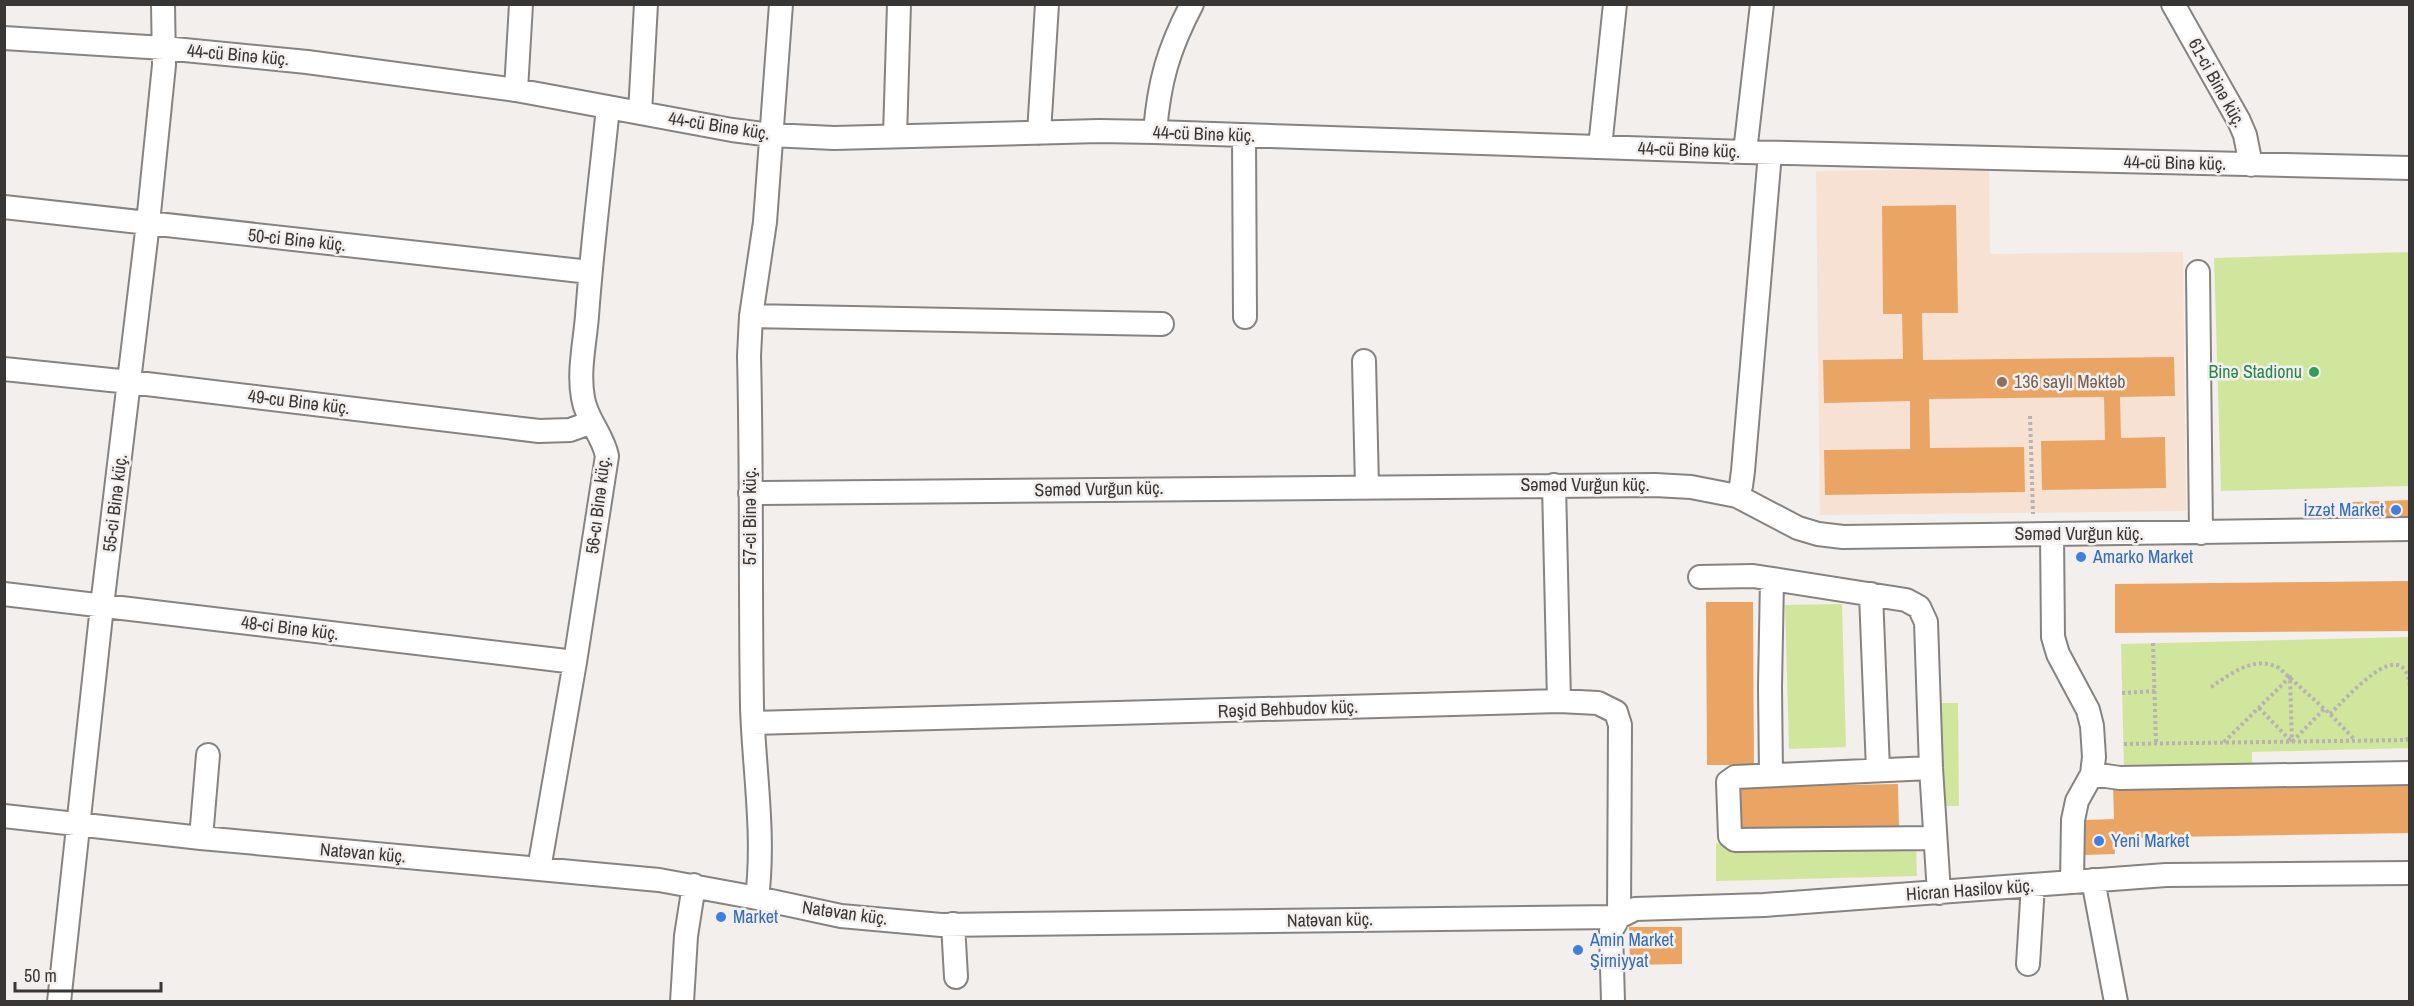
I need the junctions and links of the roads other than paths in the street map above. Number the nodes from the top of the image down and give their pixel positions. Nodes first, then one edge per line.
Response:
1 (163, 4) edge
2 (521, 4) edge
3 (646, 4) edge
4 (781, 4) edge
5 (899, 4) edge
6 (1047, 4) edge
7 (1192, 4) edge
8 (1615, 4) edge
9 (1762, 4) edge
10 (2173, 4) edge
11 (4, 38) edge
12 (164, 48) junction
13 (516, 90) junction
14 (608, 107) junction
15 (640, 113) junction
16 (1155, 132) junction
17 (1039, 133) junction
18 (771, 135) junction
19 (895, 136) junction
20 (1244, 136) junction
21 (1600, 147) junction
22 (1745, 152) junction
23 (1770, 153) junction
24 (2251, 165) junction
25 (2409, 168) edge
26 (4, 207) edge
27 (148, 224) junction
28 (591, 272) junction
29 (2198, 272) dead end
30 (751, 316) junction
31 (1245, 317) dead end
32 (1162, 324) dead end
33 (1364, 361) dead end
34 (4, 369) edge
35 (130, 382) junction
36 (592, 422) junction
37 (1554, 485) junction
38 (1367, 486) junction
39 (750, 493) junction
40 (1737, 496) junction
41 (2409, 529) edge
42 (2201, 533) junction
43 (2043, 534) junction
44 (1700, 577) dead end
45 (1772, 579) junction
46 (4, 594) edge
47 (1871, 594) junction
48 (102, 606) junction
49 (575, 662) junction
50 (1559, 701) junction
51 (753, 723) junction
52 (208, 755) dead end
53 (1931, 768) junction
54 (1878, 770) junction
55 (2409, 773) edge
56 (1771, 774) junction
57 (2092, 774) junction
58 (4, 816) edge
59 (78, 825) junction
60 (201, 838) junction
61 (1934, 838) junction
62 (539, 869) junction
63 (2409, 873) edge
64 (2083, 881) junction
65 (694, 885) junction
66 (2033, 885) junction
67 (1939, 893) junction
68 (757, 898) junction
69 (1619, 917) junction
70 (953, 924) junction
71 (2028, 964) dead end
72 (956, 977) dead end
73 (59, 1002) edge
74 (682, 1002) edge
75 (1613, 1002) edge
76 (2116, 1002) edge

1 - 12 street, 55-ci Binə küç.
2 - 13 street
3 - 15 street
4 - 18 street, 57-ci Binə küç.
5 - 19 street
6 - 17 street
7 - 16 street
8 - 21 street
9 - 22 street
10 - 24 street, 61-ci Binə küç.
11 - 12 street, 44-cü Binə küç.
12 - 13 street, 44-cü Binə küç.
12 - 27 street, 55-ci Binə küç.
13 - 14 street, 44-cü Binə küç.
14 - 15 street, 44-cü Binə küç.
14 - 28 street, 56-cı Binə küç.
15 - 18 street, 44-cü Binə küç.
16 - 17 street, 44-cü Binə küç.
16 - 20 street, 44-cü Binə küç.
17 - 19 street, 44-cü Binə küç.
18 - 19 street, 44-cü Binə küç.
18 - 30 street, 57-ci Binə küç.
20 - 21 street, 44-cü Binə küç.
20 - 31 street
21 - 22 street, 44-cü Binə küç.
22 - 23 street, 44-cü Binə küç.
23 - 24 street, 44-cü Binə küç.
23 - 40 street
24 - 25 street, 44-cü Binə küç.
26 - 27 street, 50-ci Binə küç.
27 - 28 street, 50-ci Binə küç.
27 - 35 street, 55-ci Binə küç.
28 - 36 street, 56-cı Binə küç.
29 - 42 street
30 - 32 street
30 - 39 street, 57-ci Binə küç.
33 - 38 street
34 - 35 street, 49-cu Binə küç.
35 - 36 street, 49-cu Binə küç.
35 - 48 street, 55-ci Binə küç.
36 - 49 street, 56-cı Binə küç.
37 - 38 street, Səməd Vurğun küç.
37 - 40 street, Səməd Vurğun küç.
37 - 50 street
38 - 39 street, Səməd Vurğun küç.
39 - 51 street, 57-ci Binə küç.
40 - 43 street, Səməd Vurğun küç.
41 - 42 street, Səməd Vurğun küç.
42 - 43 street, Səməd Vurğun küç.
43 - 57 street
44 - 45 street
45 - 47 street
45 - 56 street
46 - 48 street, 48-ci Binə küç.
47 - 53 street
47 - 54 street
48 - 49 street, 48-ci Binə küç.
48 - 59 street, 55-ci Binə küç.
49 - 62 street, 56-cı Binə küç.
50 - 51 street, Rəşid Behbudov küç.
50 - 69 street, Rəşid Behbudov küç.
51 - 68 street, 57-ci Binə küç.
52 - 60 street
53 - 54 street
53 - 61 street
54 - 56 street
55 - 57 street
56 - 61 street
57 - 64 street
58 - 59 street, Natəvan küç.
59 - 60 street, Natəvan küç.
59 - 73 street, 55-ci Binə küç.
60 - 62 street, Natəvan küç.
61 - 67 street
62 - 65 street, Natəvan küç.
63 - 64 street, Hicran Hasilov küç.
64 - 66 street, Hicran Hasilov küç.
64 - 76 street
65 - 68 street, Natəvan küç.
65 - 74 street
66 - 67 street, Hicran Hasilov küç.
66 - 71 street
67 - 69 street, Hicran Hasilov küç.
68 - 70 street, Natəvan küç.
69 - 70 street, Natəvan küç.
69 - 75 street
70 - 72 street

